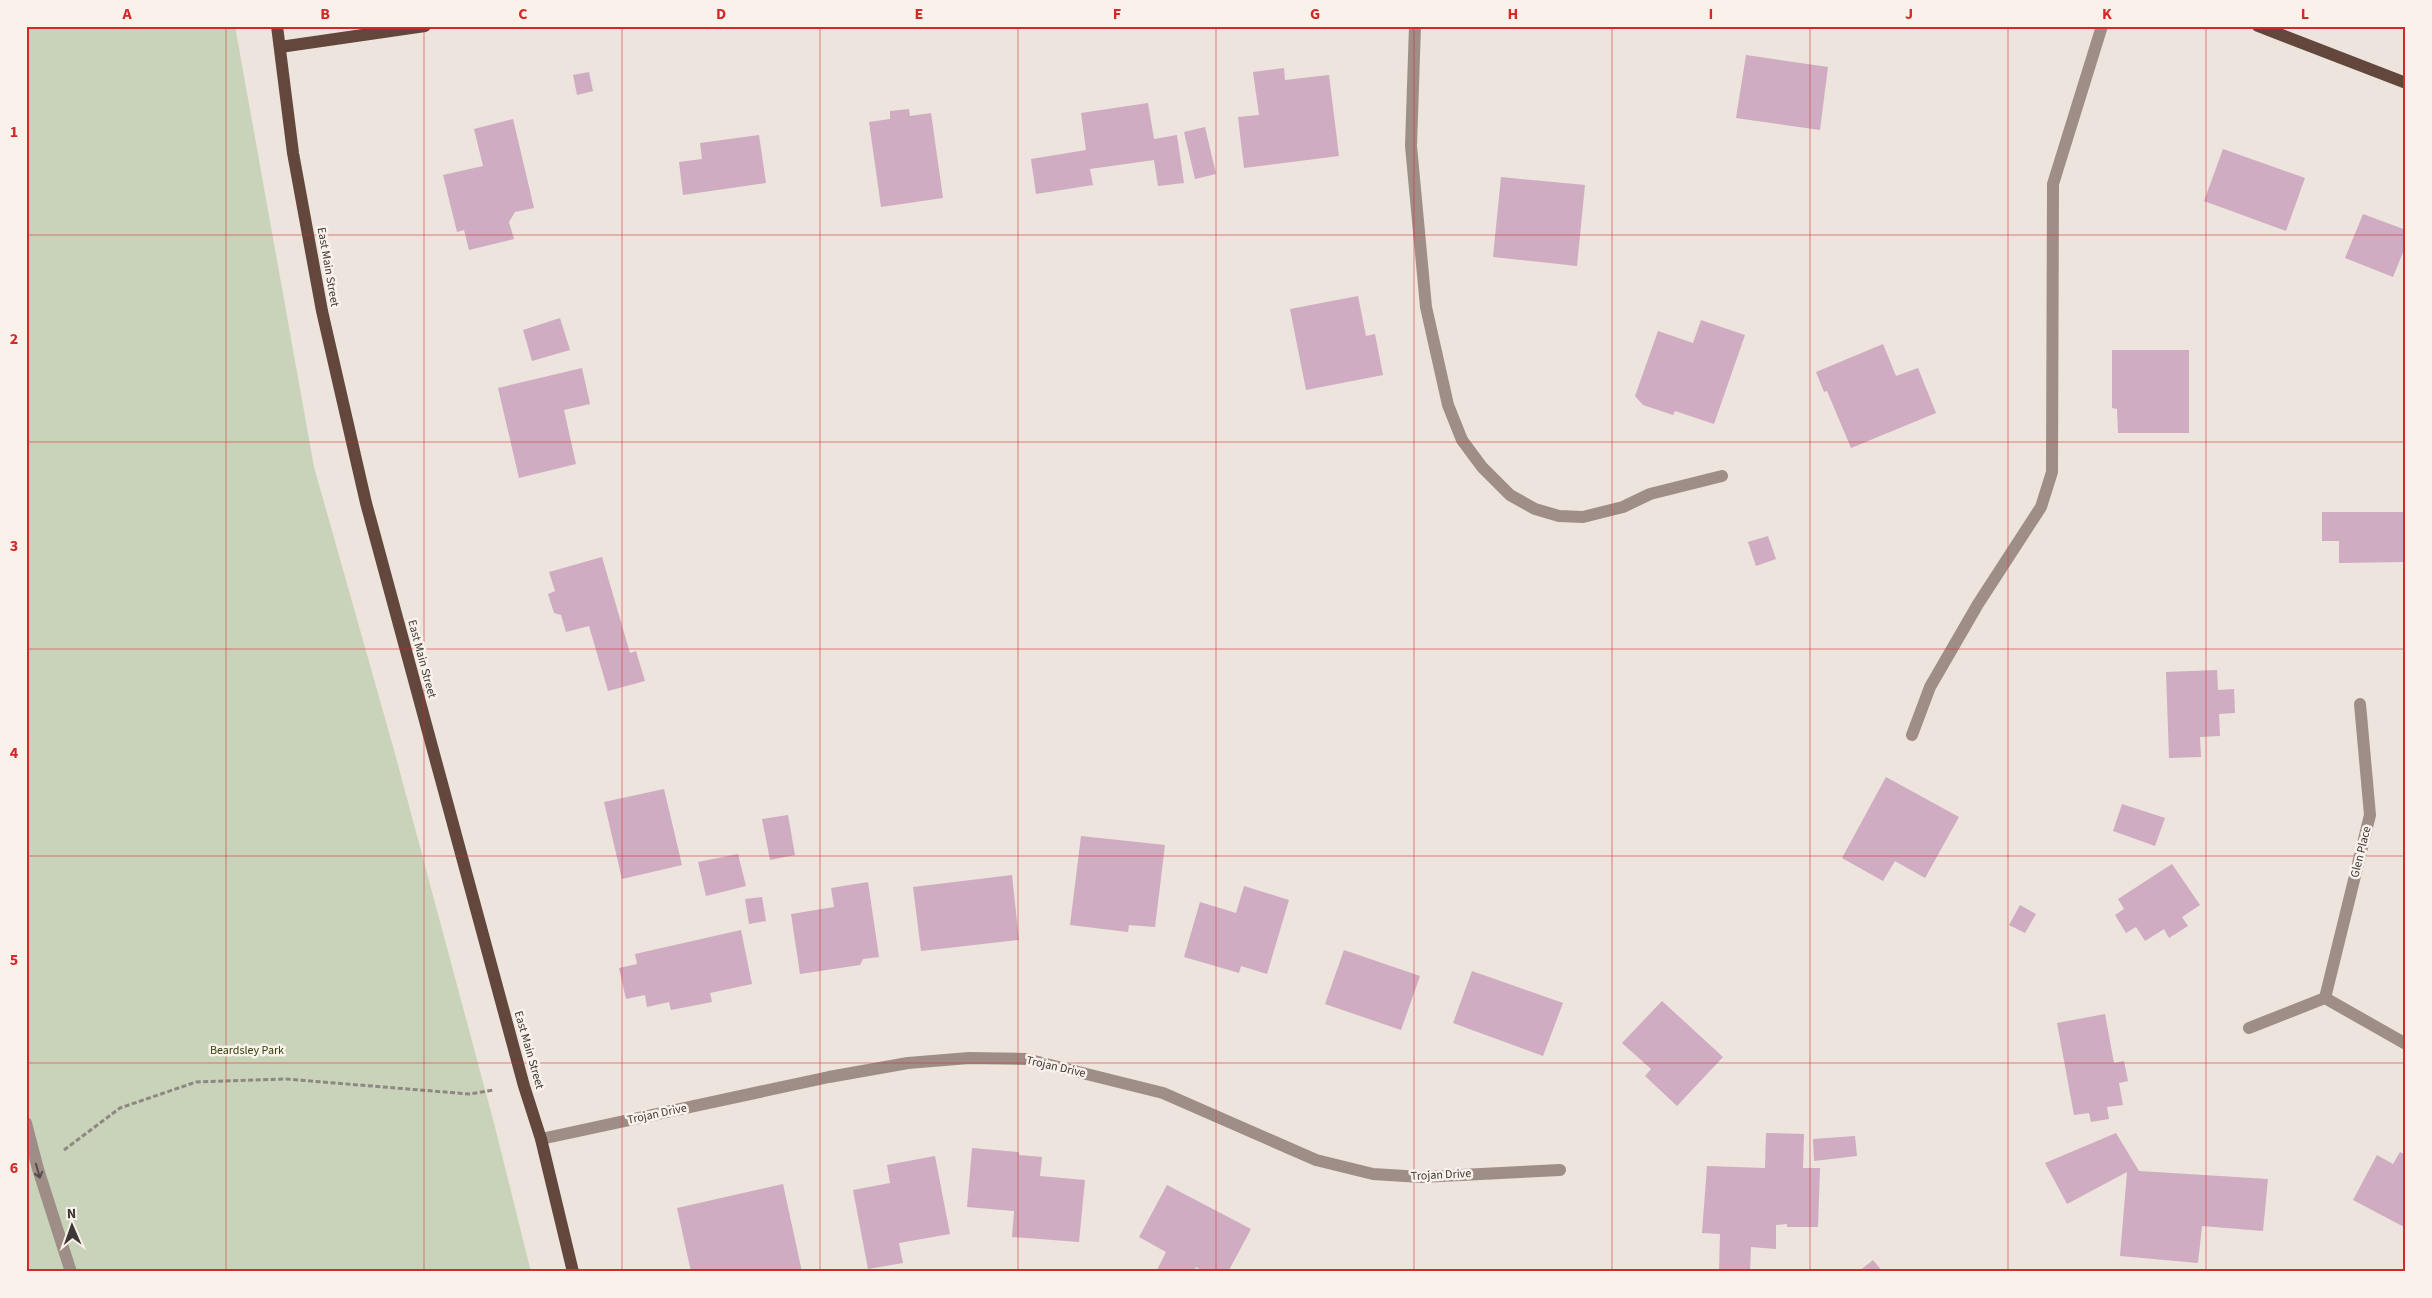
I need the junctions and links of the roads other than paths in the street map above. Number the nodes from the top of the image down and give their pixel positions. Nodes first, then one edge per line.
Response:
1 (277, 26) edge
2 (425, 26) edge
3 (1415, 26) edge
4 (2102, 26) edge
5 (2258, 26) edge
6 (280, 47) junction
7 (2406, 83) edge
8 (1722, 476) dead end
9 (2360, 704) dead end
10 (1912, 736) dead end
11 (2325, 998) junction
12 (2248, 1028) dead end
13 (2406, 1044) edge
14 (26, 1124) edge
15 (541, 1139) junction
16 (1560, 1170) dead end
17 (71, 1272) edge
18 (573, 1272) edge

1 - 6 main road, East Main Street
2 - 6 main road
3 - 8 street
4 - 10 street
5 - 7 main road
6 - 15 main road, East Main Street
9 - 11 street, Glen Place
11 - 12 street
11 - 13 street
14 -> 17 street
15 - 16 street, Trojan Drive
15 - 18 main road, East Main Street

